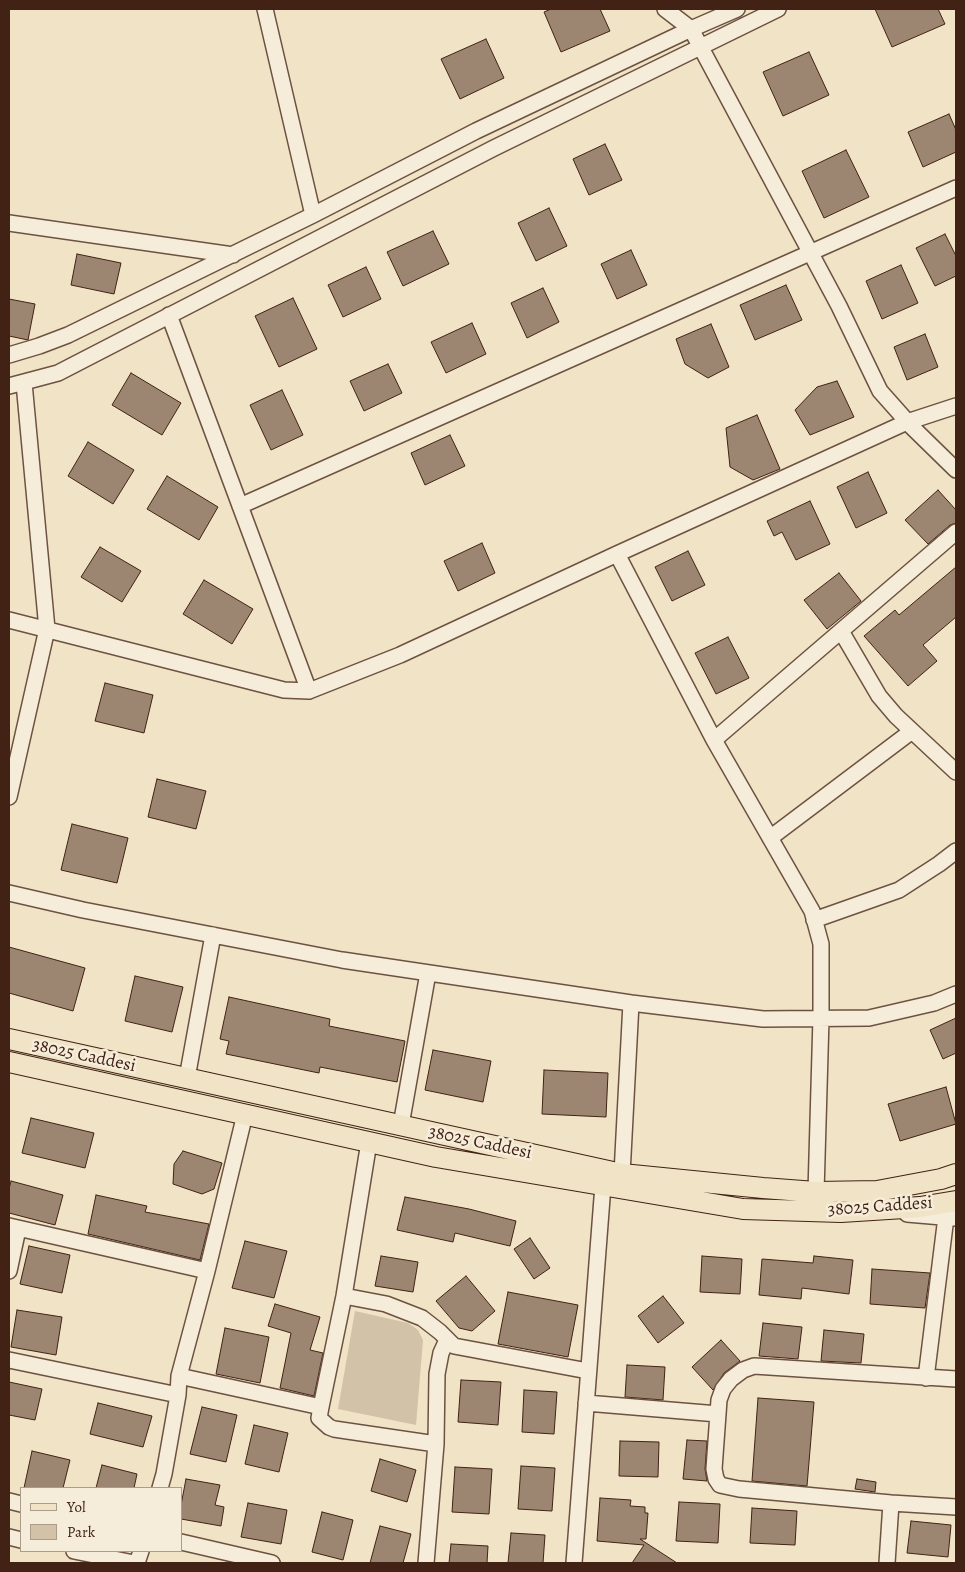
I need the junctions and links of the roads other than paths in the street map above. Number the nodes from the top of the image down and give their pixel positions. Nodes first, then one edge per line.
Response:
1 (265, 9) edge
2 (665, 9) edge
3 (737, 9) edge
4 (778, 9) edge
5 (691, 29) junction
6 (700, 46) junction
7 (956, 188) edge
8 (313, 215) junction
9 (9, 223) edge
10 (810, 252) junction
11 (233, 255) junction
12 (169, 315) junction
13 (9, 355) edge
14 (24, 383) junction
15 (9, 386) edge
16 (956, 406) edge
17 (907, 422) junction
18 (956, 470) edge
19 (240, 506) junction
20 (956, 532) edge
21 (617, 554) junction
22 (9, 620) edge
23 (47, 629) junction
24 (841, 631) junction
25 (309, 691) junction
26 (912, 731) junction
27 (714, 740) junction
28 (12, 767) edge
29 (956, 772) edge
30 (9, 797) edge
31 (770, 838) junction
32 (956, 851) edge
33 (9, 893) edge
34 (814, 920) junction
35 (213, 935) junction
36 (428, 973) junction
37 (956, 994) edge
38 (631, 1004) junction
39 (821, 1018) junction
40 (9, 1039) edge
41 (9, 1062) edge
42 (187, 1078) junction
43 (245, 1114) junction
44 (401, 1126) junction
45 (369, 1142) junction
46 (622, 1174) junction
47 (956, 1174) edge
48 (603, 1185) junction
49 (816, 1192) junction
50 (953, 1212) edge
51 (14, 1227) edge
52 (9, 1271) edge
53 (207, 1271) junction
54 (344, 1296) junction
55 (447, 1340) junction
56 (9, 1360) edge
57 (588, 1371) junction
58 (179, 1376) junction
59 (926, 1378) junction
60 (956, 1379) edge
61 (178, 1395) junction
62 (586, 1403) junction
63 (320, 1407) junction
64 (718, 1414) junction
65 (436, 1444) junction
66 (160, 1487) edge
67 (892, 1503) junction
68 (956, 1506) edge
69 (182, 1542) edge
70 (79, 1552) edge
71 (135, 1563) edge
72 (272, 1563) edge
73 (426, 1563) edge
74 (574, 1563) edge
75 (887, 1563) edge

1 - 8 street
2 - 5 street
3 - 5 street
4 - 6 street
5 - 6 street
5 - 8 street
6 - 10 street
6 - 12 street
7 - 10 street
8 - 11 street
9 - 11 street
10 - 17 street
10 - 19 street
11 - 13 street
12 - 14 street
12 - 19 street
14 - 15 street
14 - 23 street
16 - 17 street
17 - 18 street
17 - 21 street
19 - 25 street
20 - 24 street
21 - 25 street
21 - 27 street
22 - 23 street
23 - 25 street
23 - 28 street
24 - 26 street
24 - 27 street
26 - 29 street
26 - 31 street
27 - 31 street
28 - 30 street
31 - 34 street
32 - 34 street
33 - 35 street
34 - 39 street
35 - 36 street
35 - 42 street
36 - 38 street
36 - 44 street
37 - 39 street
38 - 39 street
38 - 46 street
39 - 49 street
40 - 42 main road, 38025 Caddesi
41 - 43 main road, 38025 Caddesi
42 - 44 main road, 38025 Caddesi
43 - 45 main road, 38025 Caddesi
43 - 53 street
44 - 46 main road, 38025 Caddesi
45 - 48 main road, 38025 Caddesi
45 - 54 street
46 - 49 main road, 38025 Caddesi
47 - 49 main road, 38025 Caddesi
48 - 50 main road, 38025 Caddesi
48 - 57 street
50 - 59 street
51 - 52 street
51 - 53 street
53 - 58 street
54 - 55 street
54 - 63 street
55 - 57 street
55 - 65 street
56 - 61 street
57 - 62 street
58 - 61 street
58 - 63 street
59 - 60 street
59 - 64 street
61 - 66 street
62 - 64 street
62 - 74 street
63 - 65 street
64 - 67 street
65 - 73 street
67 - 68 street
67 - 75 street
69 - 72 street
70 - 71 street

